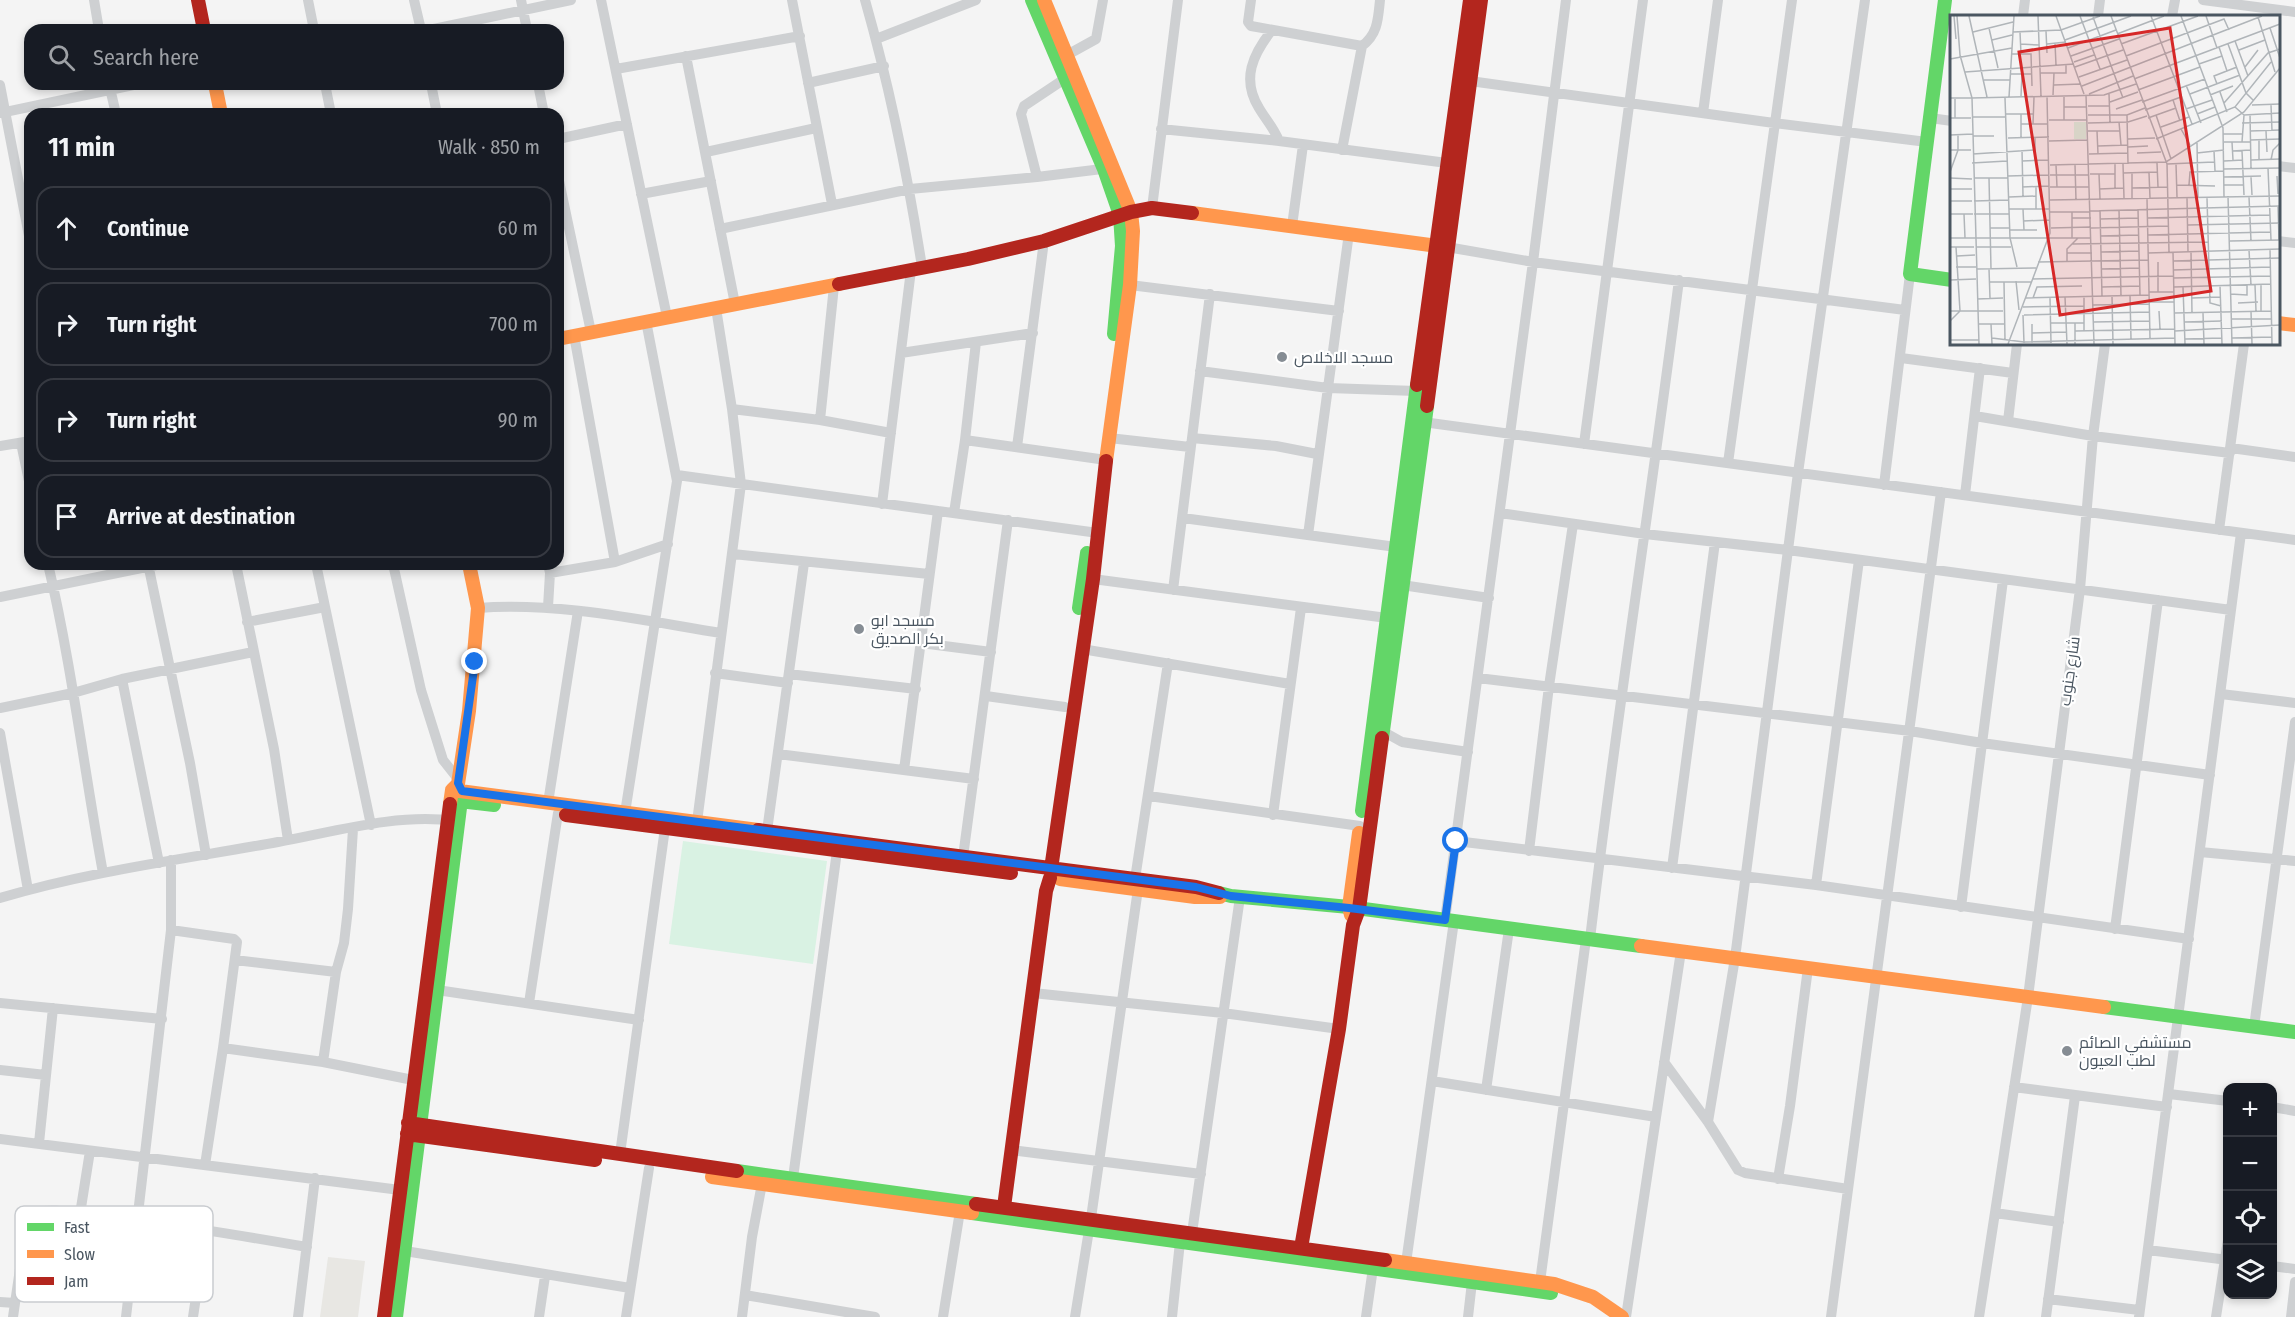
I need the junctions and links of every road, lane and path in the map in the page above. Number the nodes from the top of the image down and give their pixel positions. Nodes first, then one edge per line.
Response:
1 (94, 0) edge
2 (198, 0) edge
3 (308, 0) edge
4 (414, 0) edge
5 (571, 0) edge
6 (602, 0) edge
7 (792, 0) edge
8 (865, 0) edge
9 (976, 0) edge
10 (1032, 0) edge
11 (1044, 0) edge
12 (1103, 0) edge
13 (1178, 0) edge
14 (1251, 0) edge
15 (1380, 0) edge
16 (1470, 0) edge
17 (1481, 0) edge
18 (1566, 0) edge
19 (1643, 0) edge
20 (1718, 0) edge
21 (1792, 0) edge
22 (1865, 0) edge
23 (1945, 0) edge
24 (2025, 0) edge
25 (2100, 0) edge
26 (2175, 0) edge
27 (2203, 0) edge
28 (522, 5) edge
29 (2251, 8) edge
30 (2295, 12) edge
31 (2023, 15) edge
32 (2098, 15) edge
33 (2172, 15) edge
34 (98, 24) edge
35 (203, 24) edge
36 (313, 24) edge
37 (420, 24) edge
38 (451, 24) edge
39 (526, 24) edge
40 (1272, 30) junction
41 (800, 36) junction
42 (876, 39) junction
43 (1362, 45) junction
44 (1067, 55) junction
45 (686, 56) junction
46 (884, 66) junction
47 (616, 69) junction
48 (1066, 78) junction
49 (1470, 81) junction
50 (807, 83) junction
51 (0, 85) edge
52 (97, 90) edge
53 (111, 90) edge
54 (216, 90) edge
55 (326, 90) edge
56 (432, 90) edge
57 (539, 90) edge
58 (1554, 92) junction
59 (1630, 103) junction
60 (115, 108) edge
61 (220, 108) edge
62 (330, 108) edge
63 (436, 108) edge
64 (543, 108) edge
65 (3, 112) edge
66 (1703, 113) junction
67 (1930, 117) junction
68 (1950, 121) edge
69 (1774, 123) junction
70 (627, 124) junction
71 (816, 128) junction
72 (1161, 129) junction
73 (1846, 132) junction
74 (564, 138) edge
75 (1279, 141) junction
76 (1927, 142) junction
77 (1303, 145) junction
78 (1342, 150) junction
79 (705, 152) junction
80 (1447, 163) junction
81 (2280, 166) edge
82 (1109, 168) junction
83 (2295, 168) edge
84 (1037, 177) junction
85 (711, 181) junction
86 (910, 189) junction
87 (641, 194) junction
88 (564, 204) edge
89 (832, 204) junction
90 (1152, 208) junction
91 (24, 212) edge
92 (1126, 214) junction
93 (1292, 226) junction
94 (720, 229) junction
95 (1349, 233) junction
96 (1044, 241) junction
97 (2280, 241) edge
98 (2295, 243) edge
99 (1442, 247) junction
100 (1533, 262) junction
101 (917, 268) junction
102 (1607, 271) junction
103 (1910, 274) junction
104 (1679, 280) junction
105 (1950, 280) edge
106 (1130, 285) junction
107 (834, 286) junction
108 (1752, 290) junction
109 (1210, 294) junction
110 (1822, 300) junction
111 (735, 304) junction
112 (716, 308) junction
113 (1905, 310) junction
114 (1339, 311) junction
115 (666, 317) junction
116 (646, 321) junction
117 (2280, 323) edge
118 (2295, 325) edge
119 (591, 332) junction
120 (1033, 333) junction
121 (574, 335) junction
122 (564, 338) edge
123 (976, 342) junction
124 (2018, 345) edge
125 (2105, 345) edge
126 (2244, 345) edge
127 (901, 353) junction
128 (1901, 358) junction
129 (1980, 368) junction
130 (1200, 371) junction
131 (2013, 373) junction
132 (1328, 388) junction
133 (1416, 391) junction
134 (732, 409) junction
135 (1975, 416) junction
136 (820, 420) junction
137 (1424, 422) junction
138 (2008, 422) junction
139 (891, 433) junction
140 (1510, 434) junction
141 (2093, 436) junction
142 (1110, 438) junction
143 (965, 440) junction
144 (24, 442) edge
145 (1191, 442) junction
146 (1584, 444) junction
147 (0, 446) edge
148 (1017, 447) junction
149 (2230, 450) junction
150 (1317, 454) junction
151 (1657, 454) junction
152 (2295, 457) edge
153 (1099, 459) junction
154 (1728, 464) junction
155 (1798, 473) junction
156 (677, 475) junction
157 (741, 484) junction
158 (1884, 485) junction
159 (1941, 492) junction
160 (1965, 495) junction
161 (882, 504) junction
162 (938, 511) junction
163 (2086, 512) junction
164 (954, 513) junction
165 (1500, 513) junction
166 (1183, 518) junction
167 (1008, 520) junction
168 (1573, 524) junction
169 (2218, 530) junction
170 (1094, 532) junction
171 (2241, 533) junction
172 (1645, 534) junction
173 (1308, 535) junction
174 (2295, 540) edge
175 (1715, 542) junction
176 (668, 544) junction
177 (1396, 547) junction
178 (1788, 550) junction
179 (733, 554) junction
180 (1859, 560) junction
181 (615, 562) junction
182 (804, 563) junction
183 (564, 567) edge
184 (49, 570) edge
185 (124, 570) edge
186 (149, 570) edge
187 (237, 570) edge
188 (317, 570) edge
189 (394, 570) edge
190 (470, 570) edge
191 (549, 570) edge
192 (1931, 570) junction
193 (929, 574) junction
194 (1093, 579) junction
195 (2003, 580) junction
196 (53, 585) junction
197 (1402, 585) junction
198 (1173, 590) junction
199 (2080, 590) junction
200 (0, 597) edge
201 (1489, 598) junction
202 (2158, 600) junction
203 (325, 607) junction
204 (548, 607) junction
205 (478, 608) junction
206 (1301, 608) junction
207 (2232, 610) junction
208 (578, 611) junction
209 (1387, 618) junction
210 (247, 622) junction
211 (656, 622) junction
212 (720, 633) junction
213 (1390, 636) junction
214 (921, 643) junction
215 (1082, 649) junction
216 (254, 652) junction
217 (991, 652) junction
218 (1168, 663) junction
219 (171, 669) junction
220 (715, 673) junction
221 (1478, 678) junction
222 (122, 679) junction
223 (788, 679) junction
224 (1290, 684) junction
225 (1549, 686) junction
226 (916, 689) junction
227 (74, 693) junction
228 (1621, 694) junction
229 (2221, 694) junction
230 (986, 696) junction
231 (2295, 703) edge
232 (1693, 704) junction
233 (1065, 707) junction
234 (0, 708) edge
235 (1766, 714) junction
236 (1838, 722) junction
237 (2295, 722) edge
238 (1910, 731) junction
239 (0, 732) edge
240 (1384, 732) junction
241 (1982, 743) junction
242 (1468, 752) junction
243 (2058, 753) junction
244 (778, 754) junction
245 (2136, 764) junction
246 (904, 770) junction
247 (2210, 775) junction
248 (974, 779) junction
249 (457, 791) junction
250 (1149, 796) junction
251 (553, 808) junction
252 (1367, 810) junction
253 (625, 813) junction
254 (1273, 815) junction
255 (453, 821) junction
256 (697, 822) junction
257 (371, 825) junction
258 (1360, 826) junction
259 (664, 828) junction
260 (352, 829) junction
261 (767, 831) junction
262 (288, 840) junction
263 (1456, 841) junction
264 (837, 850) junction
265 (1529, 850) junction
266 (2200, 852) junction
267 (206, 855) junction
268 (963, 857) junction
269 (1599, 859) junction
270 (2277, 860) junction
271 (165, 861) junction
272 (2295, 861) edge
273 (1672, 868) junction
274 (103, 873) junction
275 (1047, 877) junction
276 (1745, 878) junction
277 (1136, 884) junction
278 (1816, 885) junction
279 (28, 890) junction
280 (1235, 896) junction
281 (1887, 896) junction
282 (0, 898) edge
283 (1961, 907) junction
284 (1354, 908) junction
285 (2038, 918) junction
286 (1450, 921) junction
287 (1509, 928) junction
288 (2115, 929) junction
289 (171, 930) junction
290 (1588, 939) junction
291 (2189, 939) junction
292 (1681, 951) junction
293 (1734, 958) junction
294 (235, 960) junction
295 (1808, 968) junction
296 (336, 972) junction
297 (1877, 977) junction
298 (437, 990) junction
299 (1033, 993) junction
300 (2028, 997) junction
301 (0, 1003) edge
302 (529, 1003) junction
303 (1122, 1003) junction
304 (53, 1008) junction
305 (1223, 1013) junction
306 (2179, 1017) junction
307 (162, 1019) junction
308 (639, 1020) junction
309 (2254, 1027) junction
310 (1339, 1029) junction
311 (2295, 1032) edge
312 (223, 1048) junction
313 (322, 1062) junction
314 (1664, 1062) junction
315 (0, 1070) edge
316 (46, 1076) junction
317 (413, 1080) junction
318 (1432, 1081) junction
319 (2014, 1087) junction
320 (1486, 1090) junction
321 (2169, 1094) junction
322 (2075, 1096) junction
323 (2223, 1100) edge
324 (1564, 1102) junction
325 (2167, 1107) junction
326 (2277, 1108) edge
327 (2295, 1111) edge
328 (1656, 1117) junction
329 (1708, 1122) junction
330 (413, 1129) junction
331 (0, 1139) edge
332 (39, 1143) junction
333 (90, 1150) junction
334 (1011, 1150) junction
335 (620, 1155) junction
336 (145, 1158) junction
337 (1099, 1161) junction
338 (205, 1165) junction
339 (649, 1168) junction
340 (1201, 1174) junction
341 (315, 1178) junction
342 (793, 1178) junction
343 (1778, 1179) junction
344 (763, 1180) junction
345 (1848, 1189) junction
346 (399, 1190) junction
347 (81, 1206) edge
348 (140, 1206) edge
349 (1004, 1207) junction
350 (960, 1211) junction
351 (1995, 1213) junction
352 (2059, 1222) junction
353 (1090, 1224) junction
354 (213, 1232) edge
355 (1192, 1233) junction
356 (1180, 1242) junction
357 (306, 1247) junction
358 (1301, 1248) junction
359 (2148, 1250) junction
360 (405, 1251) junction
361 (2223, 1260) edge
362 (1406, 1263) junction
363 (2277, 1267) edge
364 (1373, 1268) junction
365 (2295, 1269) edge
366 (545, 1276) junction
367 (2223, 1277) edge
368 (1472, 1282) junction
369 (1540, 1282) junction
370 (2295, 1282) edge
371 (630, 1288) junction
372 (745, 1294) junction
373 (2049, 1299) junction
374 (0, 1302) edge
375 (128, 1302) edge
376 (196, 1302) edge
377 (15, 1303) joint
378 (2139, 1314) edge
379 (854, 1316) edge
380 (13, 1317) edge
381 (126, 1317) edge
382 (194, 1317) edge
383 (298, 1317) edge
384 (384, 1317) edge
385 (396, 1317) edge
386 (538, 1317) edge
387 (626, 1317) edge
388 (742, 1317) edge
389 (874, 1317) edge
390 (943, 1317) edge
391 (1075, 1317) edge
392 (1172, 1317) edge
393 (1366, 1317) edge
394 (1468, 1317) edge
395 (1611, 1317) edge
396 (1624, 1317) edge
397 (1831, 1317) edge
398 (1979, 1317) edge
399 (2046, 1317) edge
400 (2216, 1317) edge
401 (2291, 1317) edge

1 - 34 street
2 - 35 street
3 - 36 street
4 - 37 street
5 - 28 street
6 - 47 street
7 - 41 street
8 - 42 street
9 - 42 street
10 - 48 street
11 - 44 street
12 - 44 street
13 - 72 street
14 - 40 street
15 - 43 street
16 - 80 street
17 - 49 street
18 - 58 street
19 - 59 street
20 - 66 street
21 - 69 street
22 - 73 street
23 - 67 street
24 - 31 street
25 - 32 street
26 - 33 street
27 - 29 street
28 - 38 street
28 - 39 street
29 - 30 street
40 - 43 street
40 - 75 street
41 - 45 street
41 - 50 street
42 - 46 street
43 - 78 street
44 - 82 street
45 - 47 street
45 - 79 street
46 - 50 street
46 - 86 street
47 - 70 street
48 - 82 street
48 - 84 street
49 - 58 street
49 - 99 street
50 - 71 street
51 - 65 street
52 - 65 street
53 - 60 street
54 - 61 street
55 - 62 street
56 - 63 street
57 - 64 street
58 - 59 street
58 - 100 street
59 - 66 street
59 - 102 street
65 - 91 street
66 - 69 street
67 - 68 street
67 - 76 street
69 - 73 street
69 - 108 street
70 - 74 street
70 - 87 street
71 - 79 street
71 - 89 street
72 - 75 street
72 - 90 street
73 - 76 street
73 - 110 street
75 - 77 street
76 - 103 street
77 - 78 street
77 - 93 street
78 - 80 street
79 - 85 street
80 - 99 street
81 - 83 street
82 - 84 street
82 - 92 street
84 - 86 street
85 - 87 street
85 - 94 street
86 - 89 street
86 - 101 street
87 - 115 street
88 - 119 street
89 - 94 street
90 - 92 street
90 - 93 street
92 - 96 street
92 - 106 street
92 - 153 street
93 - 95 street
94 - 111 street
95 - 99 street
95 - 114 street
96 - 101 street
96 - 120 street
97 - 98 street
99 - 100 street
99 - 133 street
99 - 137 street
100 - 102 street
100 - 140 street
101 - 107 street
101 - 127 street
102 - 104 street
102 - 146 street
103 - 105 street
103 - 113 street
104 - 108 street
104 - 151 street
106 - 109 street
106 - 142 street
107 - 111 street
107 - 136 street
108 - 110 street
108 - 154 street
109 - 114 street
109 - 130 street
110 - 113 street
110 - 155 street
111 - 112 street
112 - 115 street
112 - 134 street
113 - 128 street
114 - 132 street
115 - 116 street
116 - 119 street
116 - 156 street
117 - 118 street
119 - 121 street
120 - 123 street
120 - 148 street
121 - 122 street
121 - 181 street
123 - 127 street
123 - 143 street
124 - 131 street
125 - 141 street, شارع جنوب
126 - 149 street
127 - 139 street
128 - 129 street
128 - 158 street
129 - 131 street
129 - 135 street
130 - 132 street
130 - 145 street
131 - 138 street
132 - 133 street
132 - 150 street
133 - 177 street
134 - 136 street
134 - 157 street
135 - 138 street
135 - 160 street
136 - 139 street
137 - 140 street
137 - 197 street
138 - 141 street
139 - 161 street
140 - 146 street
140 - 165 street
141 - 149 street
141 - 163 street, شارع جنوب
142 - 145 street
142 - 170 street
143 - 148 street
143 - 164 street
144 - 147 street
145 - 150 street
145 - 166 street
146 - 151 street
148 - 153 street
149 - 152 street
149 - 169 street
150 - 173 street
151 - 154 street
151 - 172 street
153 - 170 street
154 - 155 street
155 - 158 street
155 - 178 street
156 - 157 street
156 - 176 street
157 - 161 street
157 - 179 street
158 - 159 street
159 - 160 street
159 - 192 street
160 - 163 street
161 - 162 street
162 - 164 street
162 - 193 street
163 - 169 street
163 - 199 street, شارع جنوب
164 - 167 street
165 - 168 street
165 - 201 street
166 - 173 street
166 - 198 street
167 - 170 street
167 - 217 street
168 - 172 street
168 - 225 street
169 - 171 street
170 - 194 street
170 - 233 street
171 - 174 street
171 - 207 street
172 - 175 street
172 - 228 street
173 - 177 street
175 - 178 street
175 - 232 street
176 - 181 street
176 - 211 street
177 - 209 street
178 - 180 street
178 - 235 street
179 - 182 street
179 - 212 street
180 - 192 street
180 - 236 street
181 - 183 street
182 - 193 street
182 - 223 street
184 - 196 street
185 - 196 street
186 - 219 street
187 - 210 street
188 - 203 street
189 - 249 street
190 - 205 street
191 - 204 street
192 - 195 street
192 - 238 street
193 - 214 street
194 - 198 street
194 - 215 street
195 - 199 street
195 - 241 street
196 - 200 street
196 - 227 street
197 - 201 street
197 - 213 street
198 - 206 street
199 - 202 street
199 - 243 street, شارع جنوب
201 - 221 street
202 - 207 street
202 - 245 street
203 - 210 street
203 - 257 street
204 - 205 street
204 - 208 street
205 - 249 street
206 - 209 street
206 - 224 street
207 - 229 street
208 - 211 street
208 - 251 street
209 - 213 street
210 - 216 street
211 - 212 street
211 - 253 street
212 - 220 street
213 - 240 street
213 - 252 street
214 - 217 street
214 - 226 street
215 - 218 street
215 - 275 street
216 - 219 street
216 - 262 street
217 - 230 street
218 - 224 street
218 - 250 street
219 - 222 street
219 - 267 street
220 - 223 street
220 - 256 street
221 - 225 street
221 - 242 street
222 - 227 street
222 - 271 street
223 - 226 street
223 - 244 street
224 - 254 street
225 - 228 street
225 - 265 street
226 - 246 street
227 - 234 street
227 - 274 street
228 - 232 street
228 - 269 street
229 - 231 street
229 - 247 street
230 - 233 street
230 - 248 street
232 - 235 street
232 - 273 street
233 - 275 street
235 - 236 street
235 - 276 street
236 - 238 street
236 - 278 street
237 - 270 street
238 - 241 street
238 - 281 street
239 - 279 street
240 - 242 street
240 - 252 street
241 - 243 street
241 - 283 street
242 - 263 street
243 - 245 street
243 - 285 street, شارع جنوب
244 - 246 street
244 - 261 street
245 - 247 street
245 - 288 street
246 - 248 street
247 - 266 street
248 - 268 street
249 - 251 street
249 - 255 street
250 - 254 street
250 - 277 street
251 - 253 street
251 - 259 street
251 - 302 street
252 - 258 street
252 - 284 street
253 - 256 street
254 - 258 street
255 - 257 street
255 - 298 street
255 - 317 street
256 - 261 street
257 - 260 street
258 - 284 street
259 - 264 street
259 - 308 street
260 - 262 street
260 - 296 street
261 - 268 street
262 - 267 street
263 - 265 street
263 - 286 street
264 - 275 street
264 - 342 street
265 - 269 street
266 - 270 street
266 - 291 street
267 - 271 street
268 - 275 street
269 - 273 street
269 - 290 street
270 - 272 street
270 - 309 street
271 - 274 street
271 - 289 street
273 - 276 street
274 - 279 street
275 - 277 street
275 - 299 street
276 - 278 street
276 - 293 street
277 - 280 street
277 - 303 street
278 - 281 street
279 - 282 street
280 - 284 street
280 - 305 street
281 - 283 street
281 - 297 street
283 - 285 street
284 - 286 street
284 - 310 street
285 - 288 street
285 - 300 street, شارع جنوب
286 - 287 street
286 - 318 street
287 - 290 street
287 - 320 street
288 - 291 street
289 - 294 street
289 - 307 street
290 - 292 street
290 - 324 street
291 - 306 street
292 - 293 street
292 - 314 street
293 - 295 street
293 - 329 street
294 - 296 street
294 - 312 street
295 - 297 street
295 - 343 street
296 - 313 street
297 - 300 street
297 - 345 street
298 - 302 street
298 - 330 street
299 - 303 street
299 - 334 street
300 - 306 street
300 - 319 street, شارع جنوب
301 - 304 street
302 - 308 street
303 - 305 street
303 - 337 street
304 - 307 street
304 - 316 street
305 - 310 street
305 - 340 street
306 - 309 street
306 - 321 street
307 - 336 street
308 - 335 street
309 - 311 street
310 - 358 street
312 - 313 street
312 - 338 street
313 - 317 street
314 - 328 street
314 - 329 street
315 - 316 street
316 - 332 street
317 - 330 street
318 - 320 street
318 - 362 street
319 - 322 street
319 - 351 street, شارع جنوب
320 - 324 street
321 - 323 street
321 - 325 street
322 - 325 street
322 - 352 street
324 - 328 street
324 - 369 street
325 - 359 street
326 - 327 street
328 - 396 street
329 - 343 street
330 - 335 street
330 - 339 street
330 - 346 street
330 - 360 street
331 - 332 street
332 - 333 street
333 - 336 street
333 - 347 street
334 - 337 street
334 - 349 street
335 - 344 street
336 - 338 street
336 - 348 street
337 - 340 street
337 - 353 street
338 - 341 street
339 - 344 street
339 - 371 street
340 - 355 street
341 - 346 street
341 - 357 street
342 - 344 street
342 - 349 street
343 - 345 street
344 - 350 street
344 - 372 street
345 - 397 street
346 - 384 street
349 - 353 street
350 - 353 street
350 - 390 street
351 - 352 street
351 - 398 street, شارع جنوب
352 - 373 street
353 - 355 street
353 - 356 street
353 - 391 street
354 - 357 street
355 - 358 street
356 - 364 street
356 - 392 street
357 - 383 street
358 - 362 street
359 - 361 street
359 - 378 street
360 - 366 street
360 - 385 street
362 - 369 street
363 - 365 street
364 - 368 street
364 - 393 street
366 - 371 street
366 - 386 street
367 - 400 street
368 - 394 street
368 - 395 street
369 - 396 street
370 - 401 street
371 - 387 street
372 - 379 street
372 - 388 street
373 - 378 street
373 - 399 street
374 - 377 street
375 - 381 street
376 - 382 street
377 - 380 street
379 - 389 street

